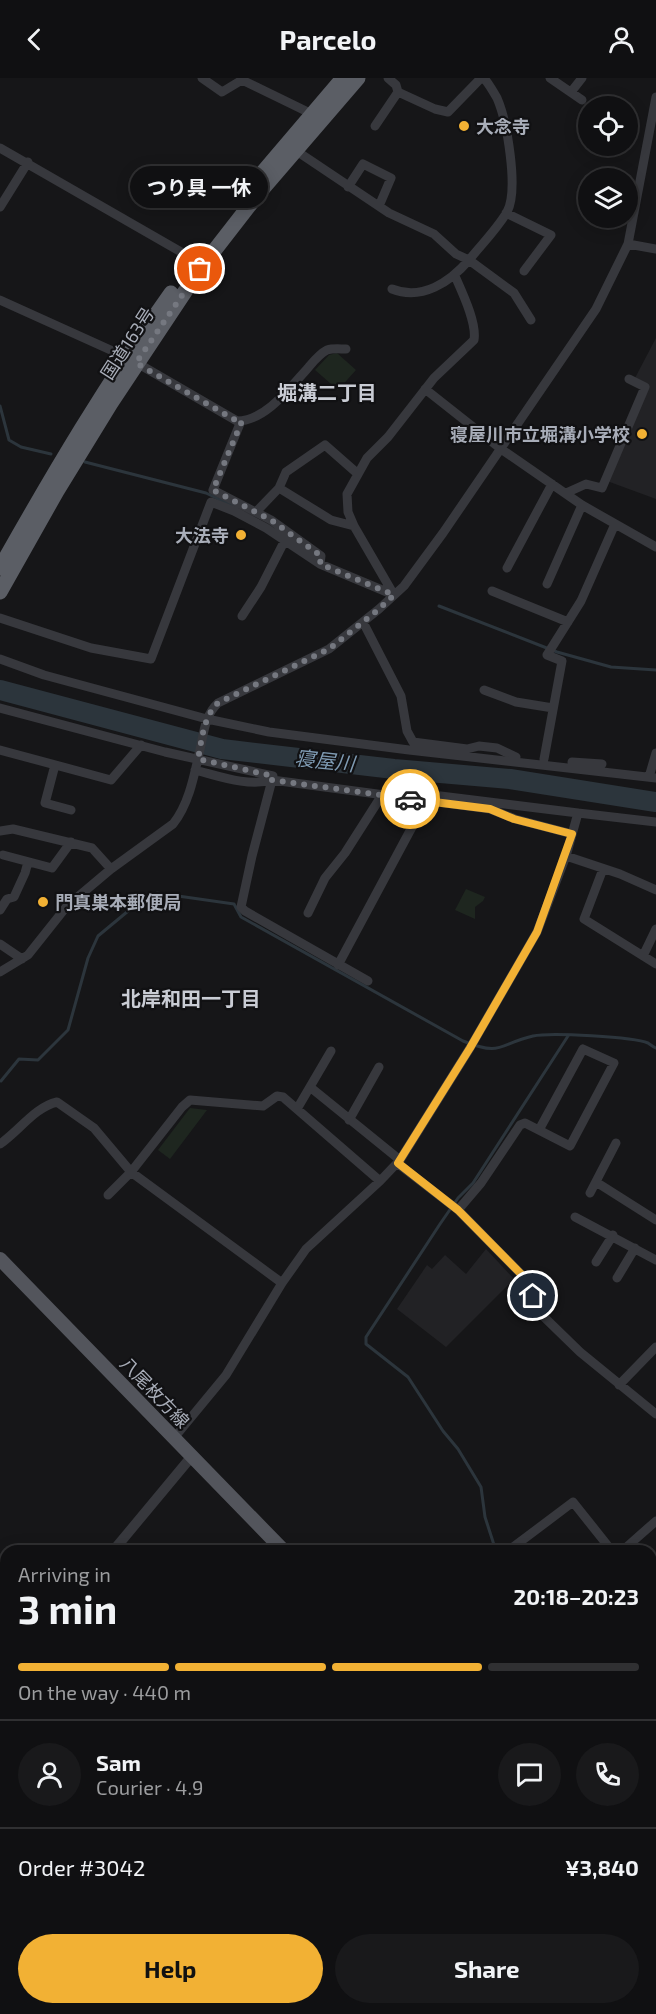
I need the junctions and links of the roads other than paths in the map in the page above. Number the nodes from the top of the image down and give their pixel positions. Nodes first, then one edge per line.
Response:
1 (202, 78) edge
2 (343, 78) edge
3 (358, 78) edge
4 (388, 78) edge
5 (550, 78) edge
6 (582, 78) edge
7 (485, 79) edge
8 (398, 92) junction
9 (571, 92) junction
10 (578, 97) edge
11 (656, 97) edge
12 (312, 114) junction
13 (375, 126) dead end
14 (0, 148) edge
15 (295, 150) junction
16 (28, 162) junction
17 (0, 186) edge
18 (348, 187) junction
19 (10, 191) junction
20 (379, 206) junction
21 (0, 207) edge
22 (506, 213) junction
23 (628, 244) junction
24 (656, 249) edge
25 (195, 260) junction
26 (469, 260) junction
27 (524, 271) dead end
28 (455, 276) junction
29 (392, 289) dead end
30 (0, 300) edge
31 (531, 320) dead end
32 (346, 349) dead end
33 (131, 360) junction
34 (629, 379) dead end
35 (425, 389) junction
36 (242, 421) junction
37 (501, 449) junction
38 (358, 474) junction
39 (552, 484) junction
40 (279, 488) junction
41 (566, 494) junction
42 (582, 505) junction
43 (256, 512) junction
44 (615, 524) junction
45 (354, 526) junction
46 (285, 540) junction
47 (656, 547) edge
48 (320, 564) junction
49 (0, 568) edge
50 (507, 568) dead end
51 (547, 584) dead end
52 (492, 591) dead end
53 (0, 592) edge
54 (394, 595) junction
55 (242, 616) dead end
56 (0, 618) edge
57 (363, 622) junction
58 (568, 622) junction
59 (0, 659) edge
60 (484, 690) dead end
61 (0, 708) edge
62 (553, 708) junction
63 (207, 720) junction
64 (141, 746) junction
65 (0, 750) edge
66 (656, 753) edge
67 (472, 757) junction
68 (516, 757) junction
69 (198, 759) junction
70 (544, 759) junction
71 (602, 764) dead end
72 (55, 765) junction
73 (195, 770) junction
74 (652, 777) edge
75 (273, 778) junction
76 (382, 795) junction
77 (426, 801) junction
78 (71, 810) dead end
79 (578, 813) junction
80 (656, 822) edge
81 (0, 831) edge
82 (572, 834) junction
83 (71, 842) junction
84 (3, 855) dead end
85 (566, 856) junction
86 (28, 862) junction
87 (111, 869) junction
88 (603, 869) junction
89 (656, 890) edge
90 (0, 910) edge
91 (308, 913) dead end
92 (656, 929) edge
93 (0, 944) edge
94 (643, 956) junction
95 (22, 959) junction
96 (338, 964) junction
97 (656, 964) edge
98 (0, 972) edge
99 (368, 981) dead end
100 (331, 1051) dead end
101 (379, 1067) dead end
102 (310, 1087) junction
103 (297, 1109) junction
104 (349, 1120) junction
105 (539, 1130) junction
106 (616, 1143) dead end
107 (0, 1144) edge
108 (399, 1162) junction
109 (131, 1172) junction
110 (380, 1181) junction
111 (596, 1182) junction
112 (590, 1193) dead end
113 (108, 1195) dead end
114 (458, 1210) junction
115 (575, 1217) dead end
116 (656, 1220) edge
117 (613, 1235) junction
118 (635, 1248) junction
119 (0, 1259) edge
120 (656, 1260) edge
121 (596, 1262) dead end
122 (617, 1278) dead end
123 (282, 1283) junction
124 (656, 1347) edge
125 (619, 1385) junction
126 (656, 1414) edge
127 (174, 1438) junction
128 (192, 1456) junction
129 (656, 1521) edge
130 (118, 1545) edge
131 (278, 1545) edge
132 (516, 1545) edge
133 (607, 1545) edge
134 (629, 1545) edge

1 - 12 street
2 - 12 highway, 国道163号
3 - 15 highway, 国道163号
4 - 8 street
5 - 9 street
6 - 9 street
7 - 8 street
7 - 22 street
8 - 13 street
9 - 10 street
11 - 23 street
12 - 25 highway, 国道163号
14 - 16 street
15 - 18 street
15 - 33 highway, 国道163号
16 - 19 street
16 - 25 street
17 - 19 street
18 - 20 street
18 - 20 street
19 - 21 street
20 - 26 street
22 - 26 street
22 - 27 street
23 - 24 street
23 - 37 street
25 - 33 highway, 国道163号
26 - 28 street
26 - 31 street
28 - 29 street
28 - 35 street
30 - 33 street
32 - 36 street
33 - 36 street
33 - 49 highway, 国道163号
33 - 53 highway, 国道163号
34 - 41 street
35 - 37 street
35 - 38 street
36 - 43 street
37 - 39 street
37 - 54 street
38 - 40 street
38 - 45 street
39 - 41 street
39 - 50 street
40 - 43 street
40 - 45 street
41 - 42 street
42 - 44 street
42 - 51 street
43 - 48 street
44 - 47 street
44 - 58 street
45 - 54 street
46 - 48 street
46 - 55 street
46 - 56 street
48 - 54 street
52 - 58 street
54 - 57 street
57 - 63 street
57 - 68 street
58 - 62 street
59 - 63 street
60 - 62 street
61 - 64 street
62 - 70 street
63 - 67 street
63 - 69 street
64 - 69 street
64 - 72 street
65 - 72 street
66 - 74 street
67 - 68 street
67 - 74 street
68 - 70 street
69 - 73 street
69 - 75 street
70 - 71 street
72 - 78 street
73 - 75 street
73 - 87 street
75 - 76 street
75 - 79 street
75 - 96 street
76 - 77 street
76 - 91 street
77 - 82 street
77 - 96 street
79 - 80 street
79 - 82 street
81 - 83 street
82 - 85 street
83 - 86 street
83 - 87 street
84 - 86 street
85 - 88 street
85 - 108 street
86 - 90 street
87 - 95 street
88 - 89 street
88 - 94 street
92 - 94 street
93 - 95 street
94 - 97 street
95 - 98 street
96 - 99 street
100 - 102 street
101 - 104 street
102 - 103 street
102 - 104 street
103 - 109 street
103 - 110 street
104 - 108 street
105 - 105 street
105 - 114 street
106 - 111 street
107 - 109 street
108 - 110 street
108 - 114 street
109 - 113 street
109 - 123 street
110 - 123 street
111 - 112 street
111 - 116 street
114 - 125 street
115 - 117 street
117 - 118 street
117 - 121 street
118 - 120 street
118 - 122 street
119 - 127 main road, 八尾枚方線
123 - 127 street
124 - 125 street
125 - 126 street
127 - 128 main road, 八尾枚方線
128 - 130 street
128 - 131 main road, 八尾枚方線
129 - 134 street
132 - 133 street

